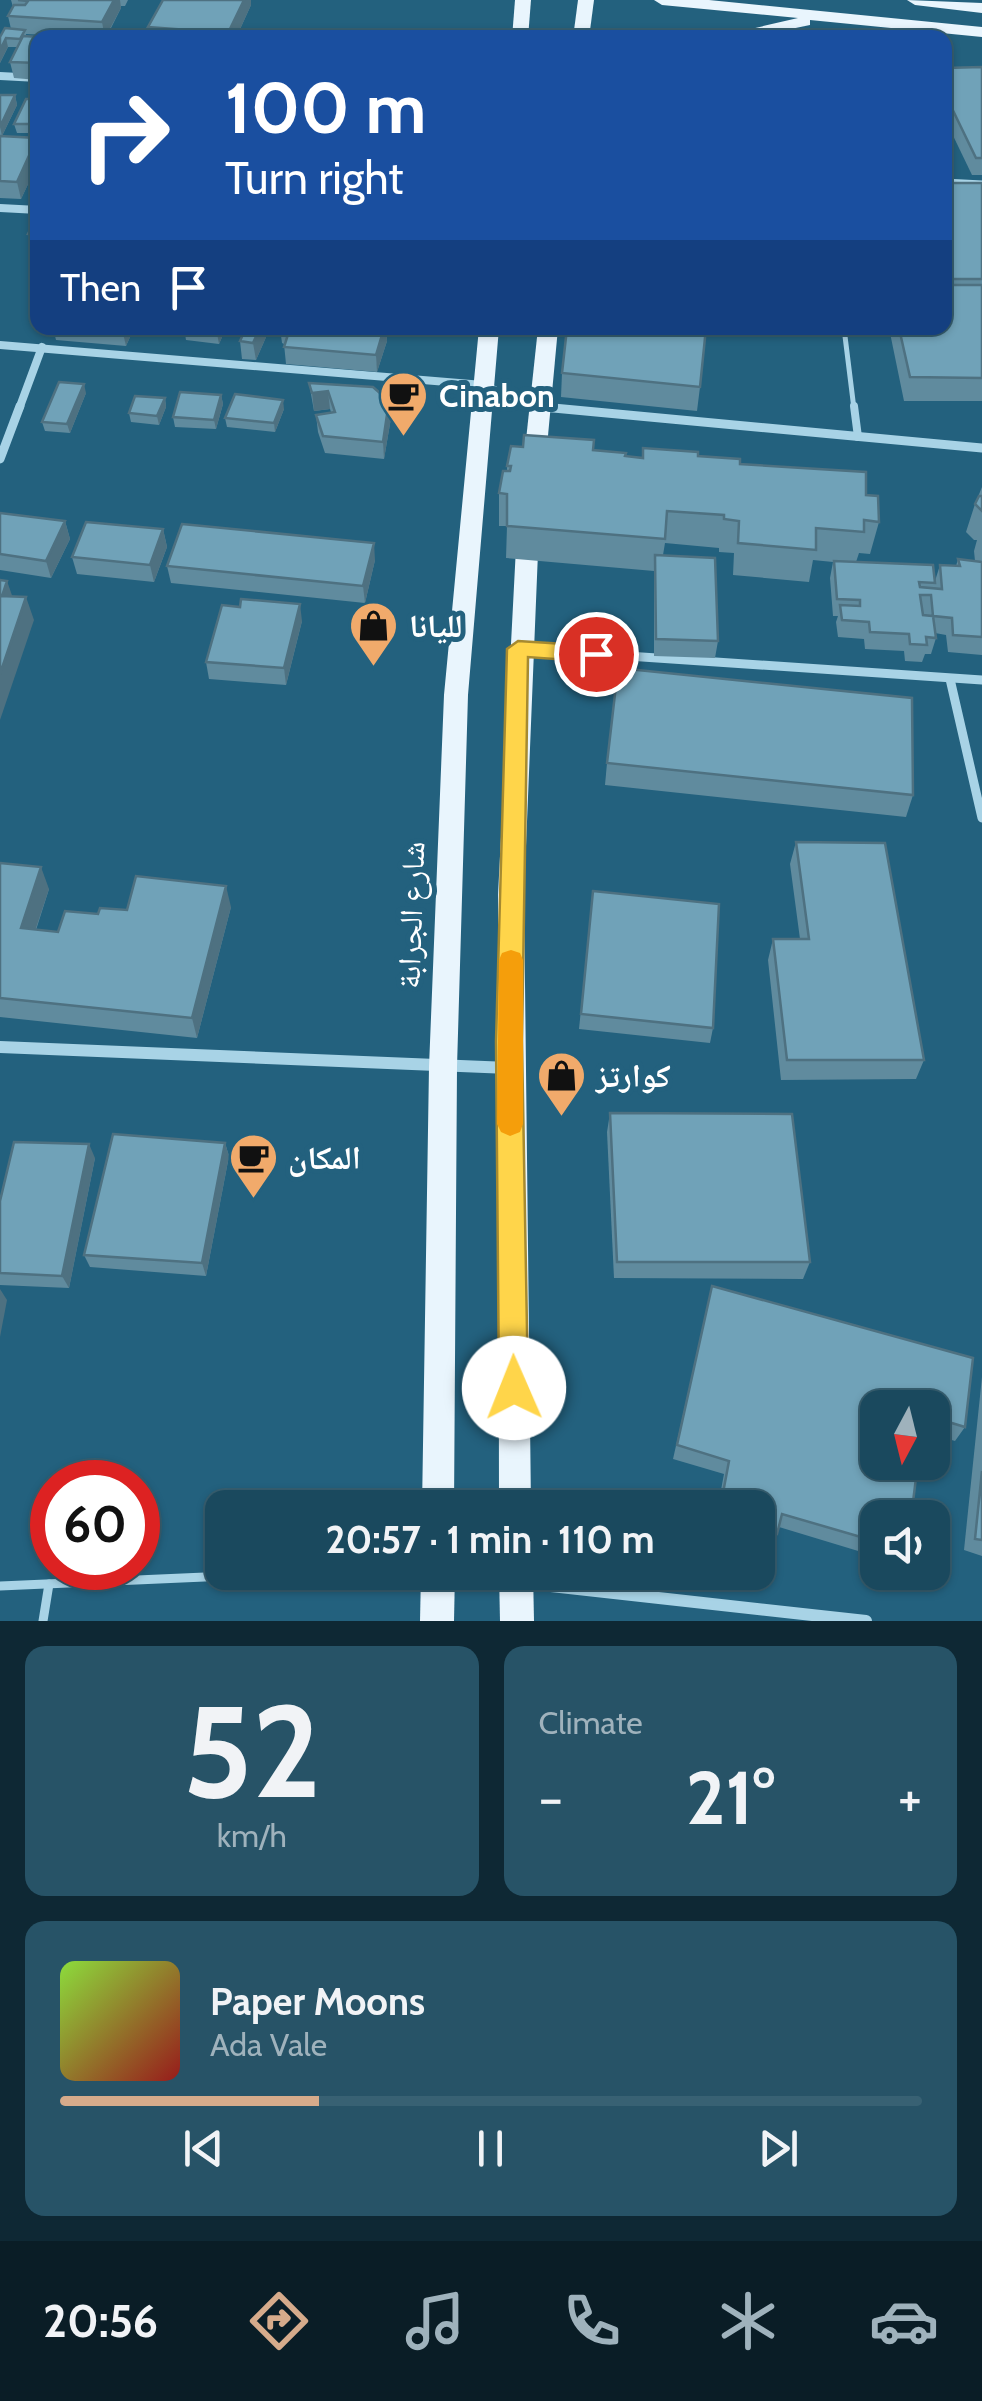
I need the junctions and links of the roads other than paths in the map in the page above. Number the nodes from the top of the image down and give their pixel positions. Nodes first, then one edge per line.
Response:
1 (522, 0) edge
2 (586, 0) edge
3 (662, 0) edge
4 (915, 0) edge
5 (980, 7) edge
6 (854, 18) junction
7 (520, 30) edge
8 (583, 30) edge
9 (760, 30) edge
10 (982, 32) edge
11 (0, 76) edge
12 (30, 78) edge
13 (952, 181) edge
14 (982, 183) edge
15 (0, 208) edge
16 (30, 210) edge
17 (488, 335) edge
18 (547, 335) edge
19 (845, 335) edge
20 (0, 344) edge
21 (42, 347) junction
22 (484, 385) junction
23 (539, 408) junction
24 (858, 437) junction
25 (982, 448) edge
26 (0, 460) edge
27 (518, 649) junction
28 (950, 679) junction
29 (982, 680) edge
30 (982, 818) edge
31 (0, 1047) edge
32 (443, 1068) junction
33 (510, 1068) junction
34 (438, 1490) edge
35 (515, 1490) edge
36 (205, 1577) edge
37 (160, 1579) edge
38 (30, 1585) edge
39 (0, 1586) edge
40 (49, 1590) edge
41 (438, 1590) edge
42 (517, 1590) edge
43 (619, 1590) edge
44 (43, 1621) edge
45 (437, 1621) edge
46 (518, 1621) edge
47 (866, 1621) edge

1 - 7 main road
2 - 8 main road
3 - 6 main road
4 - 5 main road
6 - 9 main road
6 - 10 main road
11 - 12 street
13 - 14 lane
15 - 16 street
17 - 22 main road, شارع الجرابة
18 - 23 main road
19 - 24 lane
20 - 21 street
21 - 22 street
21 - 26 street
22 - 23 street
22 - 32 main road, شارع الجرابة
23 - 24 street
23 - 27 main road
24 - 25 street
27 - 28 street
27 - 33 main road
28 - 29 street
28 - 30 street
31 - 32 street
32 - 33 street
32 - 34 main road, شارع الجرابة
33 - 35 main road
36 - 37 lane
38 - 39 lane
40 - 44 lane
41 - 45 main road
42 - 46 main road
43 - 47 street

